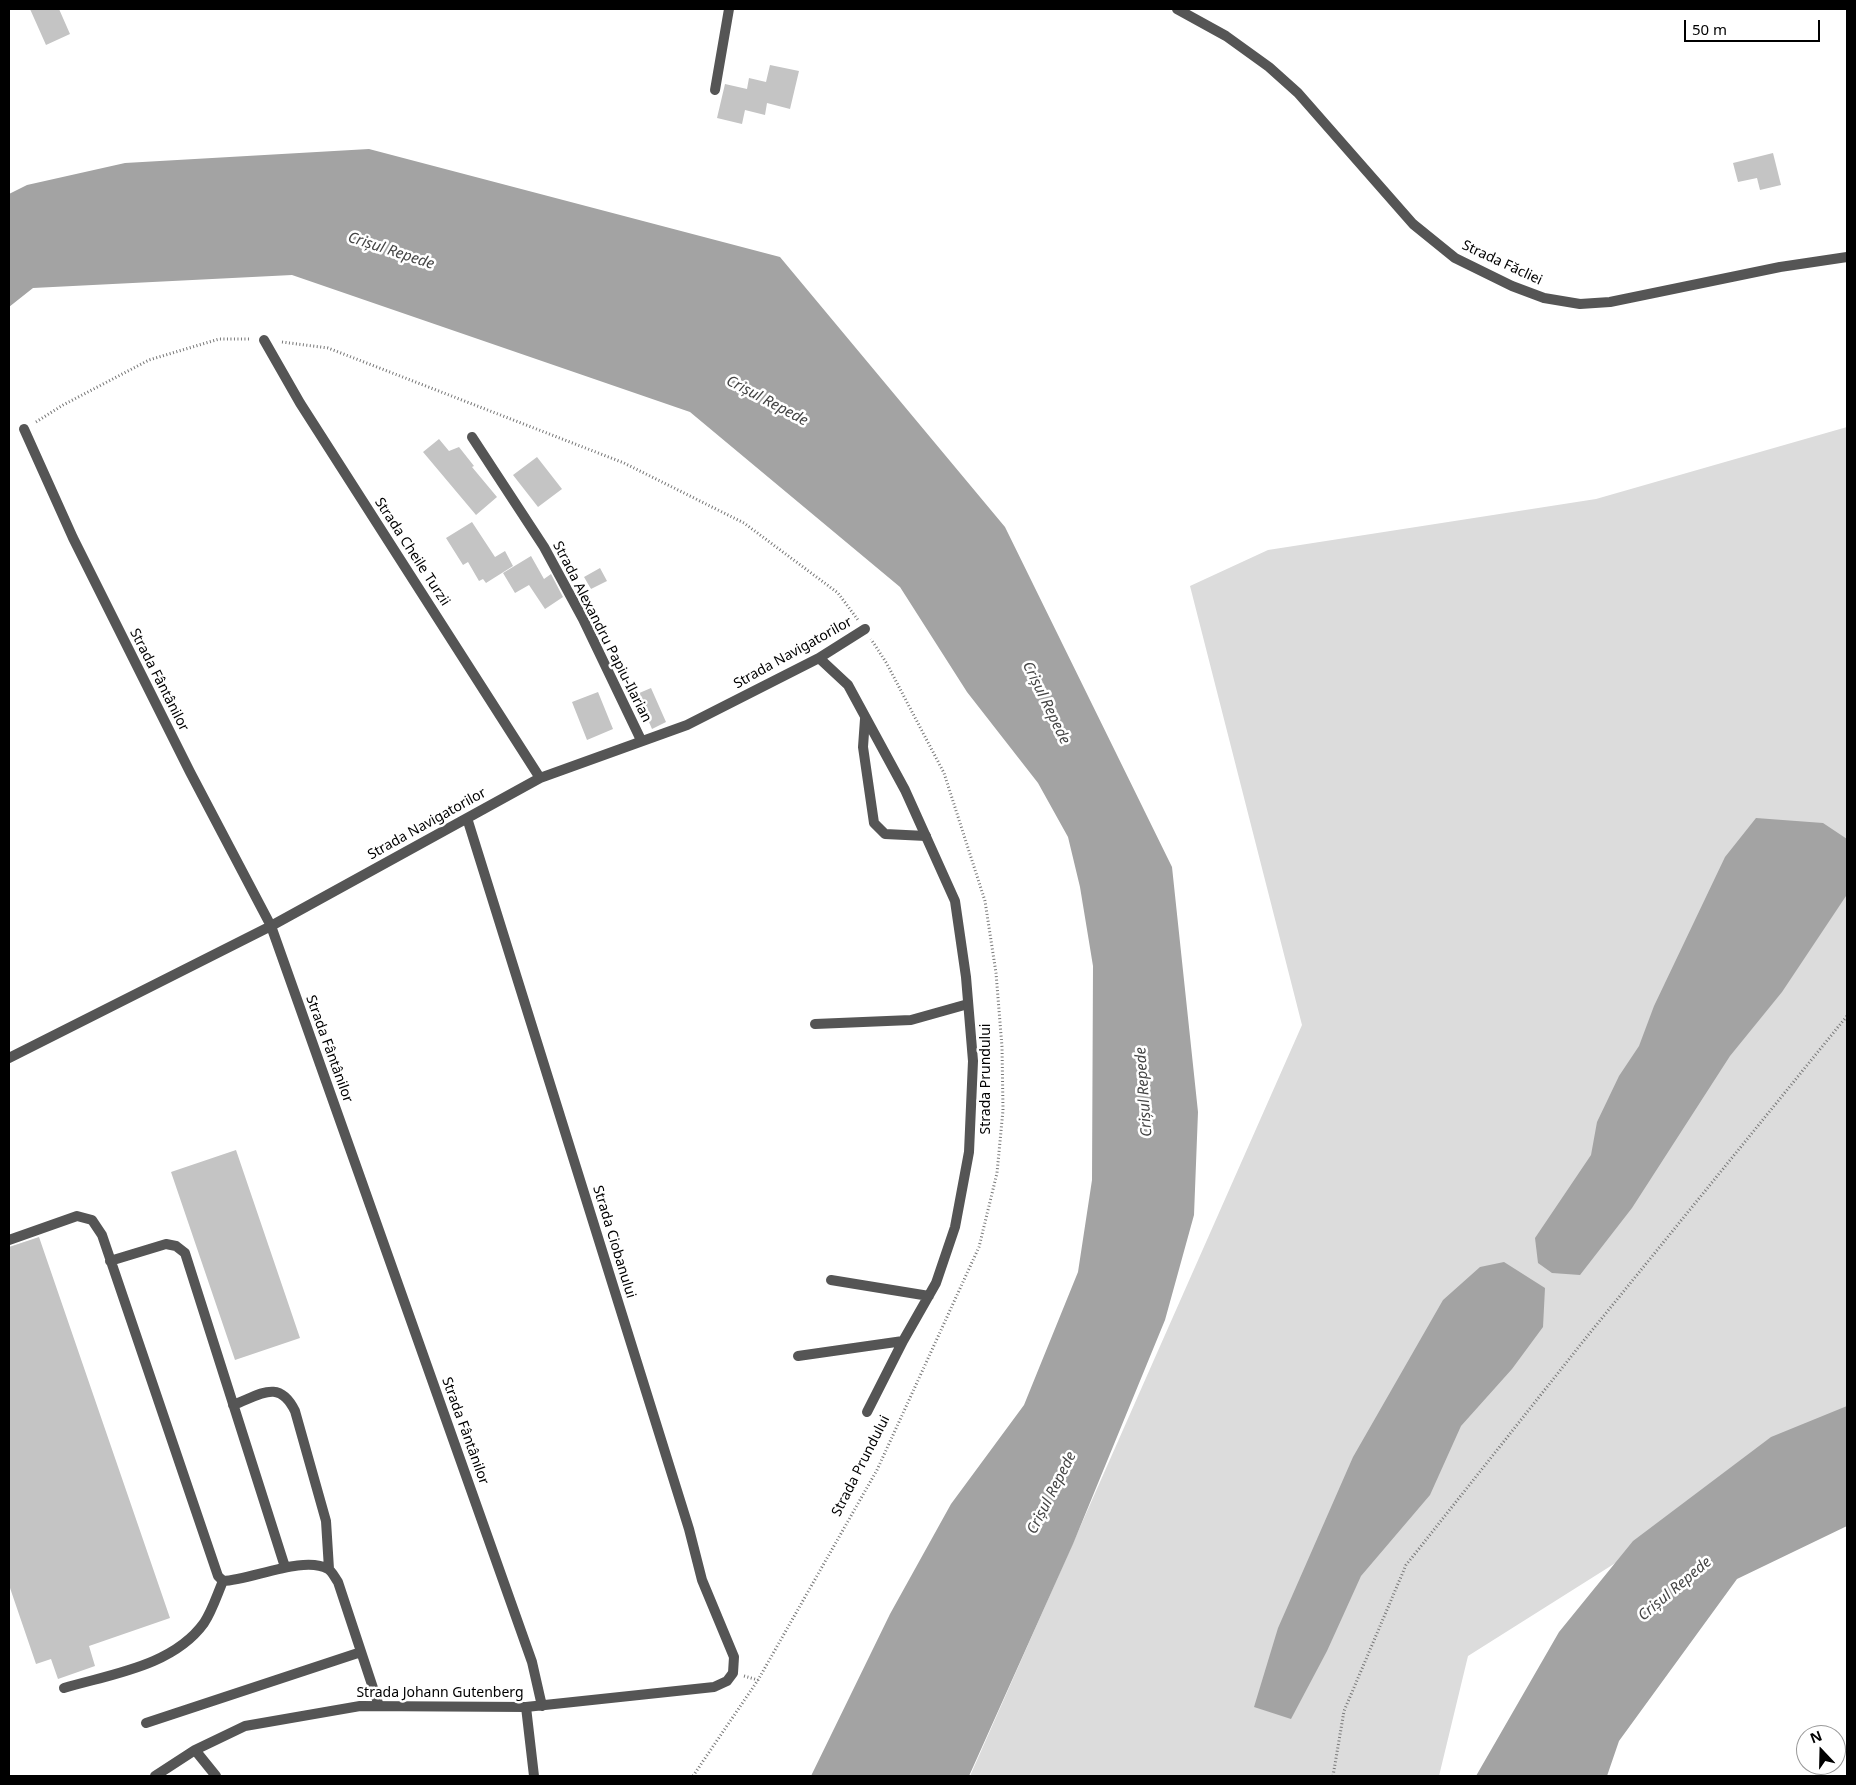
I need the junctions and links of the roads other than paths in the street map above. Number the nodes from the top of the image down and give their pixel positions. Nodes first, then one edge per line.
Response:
1 (729, 9) edge
2 (1177, 9) edge
3 (715, 90) dead end
4 (1847, 257) edge
5 (264, 340) dead end
6 (24, 429) dead end
7 (472, 437) dead end
8 (865, 629) road end
9 (819, 658) junction
10 (865, 719) junction
11 (641, 740) junction
12 (540, 778) junction
13 (467, 818) junction
14 (926, 836) junction
15 (271, 926) junction
16 (968, 1004) junction
17 (816, 1024) dead end
18 (9, 1058) edge
19 (9, 1240) edge
20 (110, 1261) junction
21 (831, 1280) dead end
22 (929, 1296) junction
23 (903, 1341) junction
24 (798, 1356) dead end
25 (233, 1405) junction
26 (867, 1412) dead end
27 (285, 1567) junction
28 (329, 1569) junction
29 (223, 1581) junction
30 (361, 1652) junction
31 (733, 1673) joint
32 (64, 1688) dead end
33 (379, 1706) junction
34 (542, 1706) junction
35 (526, 1707) junction
36 (146, 1723) dead end
37 (195, 1750) junction
38 (155, 1776) edge
39 (216, 1776) edge
40 (534, 1776) edge

1 - 3 street
2 - 4 street, Strada Făcliei
5 - 12 street, Strada Cheile Turzii
6 - 15 street, Strada Fântânilor
7 - 11 street, Strada Alexandru Papiu-Ilarian
8 - 9 street, Strada Navigatorilor
9 - 10 street, Strada Prundului
9 - 11 street, Strada Navigatorilor
10 - 14 street, Strada Prundului
10 - 14 street
11 - 12 street, Strada Navigatorilor
12 - 13 street, Strada Navigatorilor
13 - 15 street, Strada Navigatorilor
13 - 31 street, Strada Ciobanului
14 - 16 street, Strada Prundului
15 - 18 street, Strada Navigatorilor
15 - 34 street, Strada Fântânilor
16 - 17 street
16 - 22 street, Strada Prundului
19 - 20 street
20 - 25 street
20 - 29 street
21 - 22 street
22 - 23 street, Strada Prundului
23 - 24 street
23 - 26 street, Strada Prundului
25 - 27 street
25 - 28 street
27 - 28 street
27 - 29 street
28 - 30 street
29 - 32 street
30 - 33 street
30 - 36 street
31 - 34 street, Strada Johann Gutenberg
33 - 35 street, Strada Johann Gutenberg
33 - 37 street, Strada Johann Gutenberg
34 - 35 street, Strada Johann Gutenberg
35 - 40 street
37 - 38 street, Strada Johann Gutenberg
37 - 39 street

